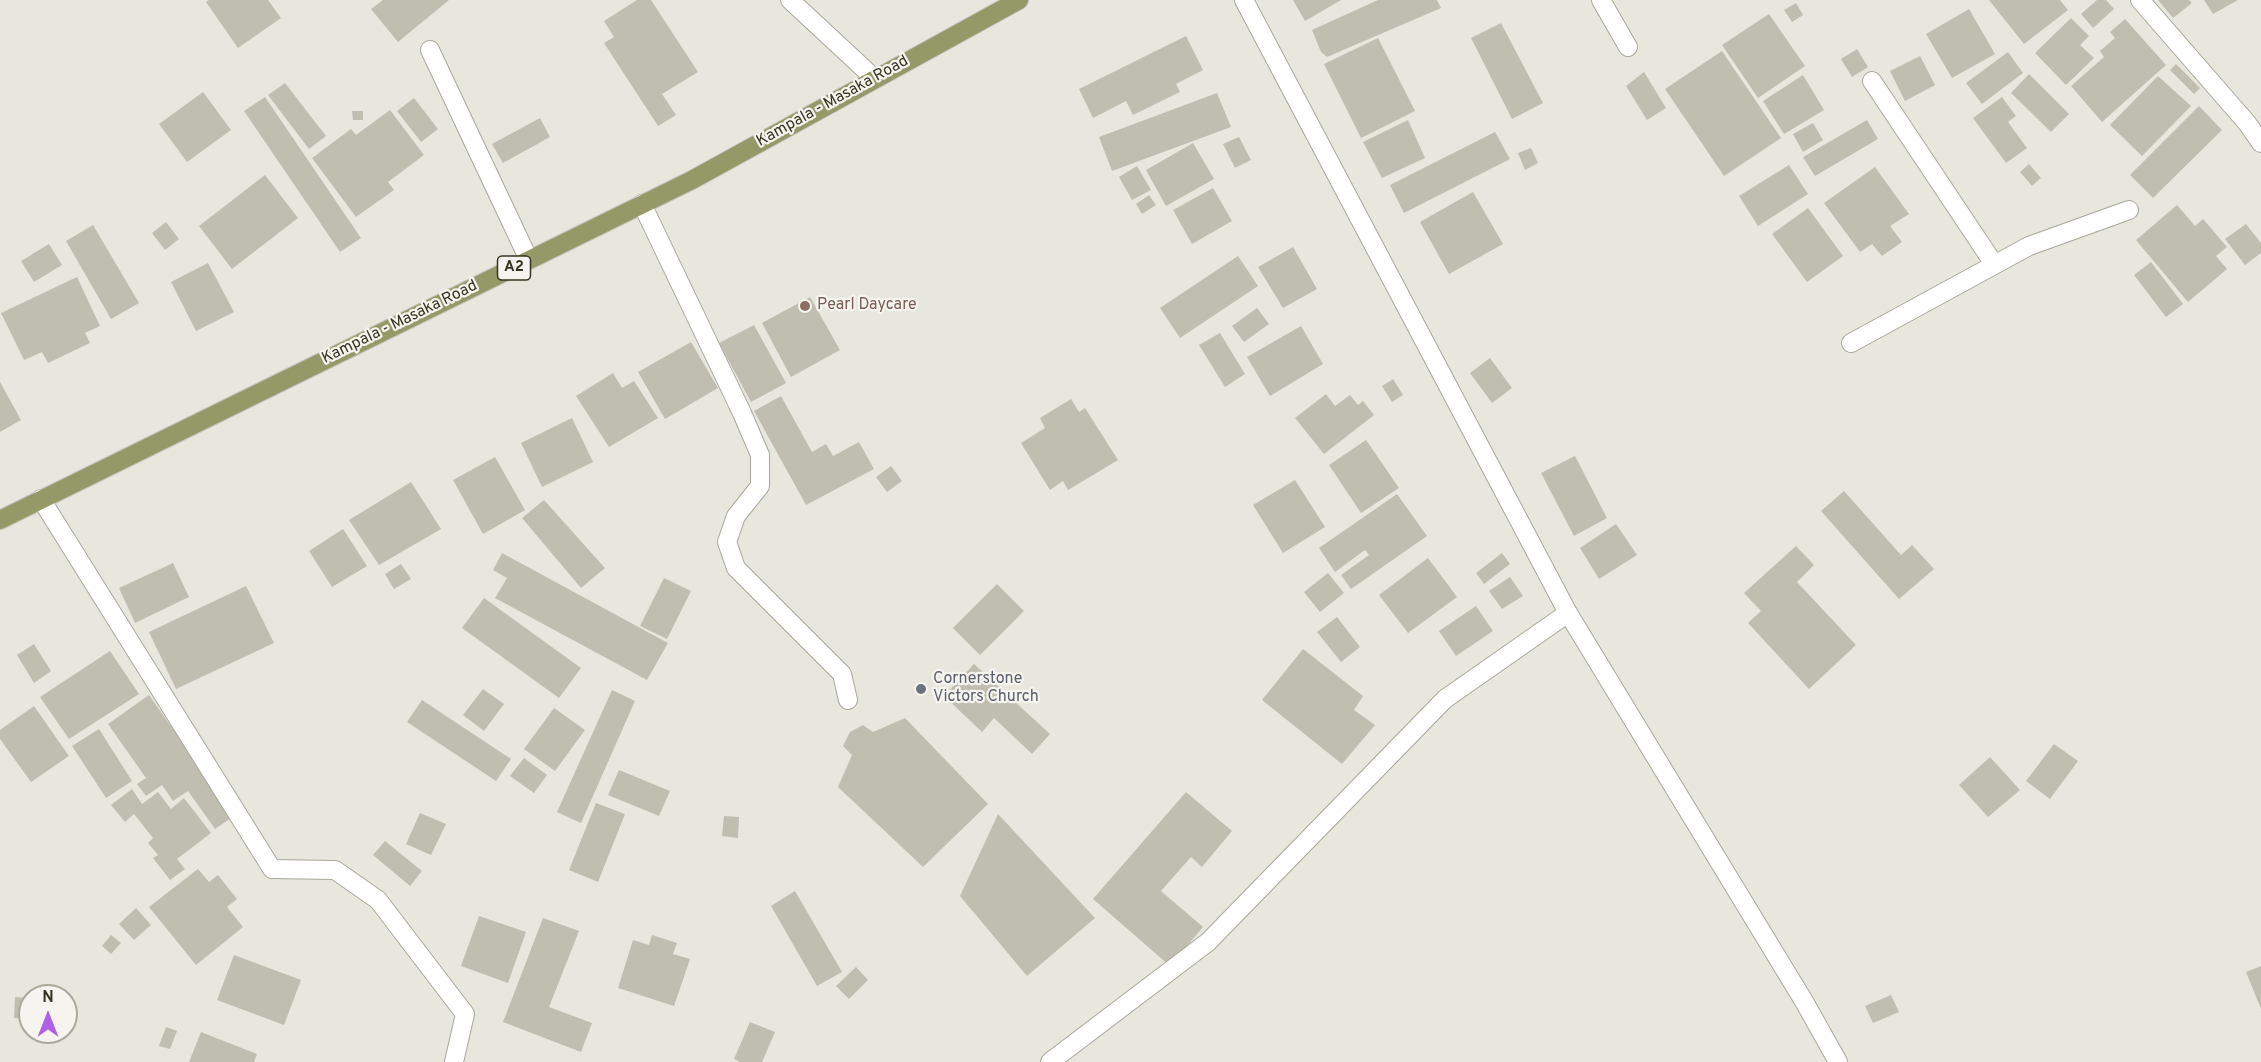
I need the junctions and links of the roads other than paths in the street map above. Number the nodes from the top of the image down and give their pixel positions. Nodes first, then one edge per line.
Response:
1 (790, 0) edge
2 (1019, 0) edge
3 (1244, 0) edge
4 (1601, 0) edge
5 (2140, 0) edge
6 (1628, 47) dead end
7 (430, 50) dead end
8 (875, 79) junction
9 (1872, 81) dead end
10 (2261, 143) edge
11 (642, 204) junction
12 (2129, 210) dead end
13 (529, 260) junction
14 (1994, 264) junction
15 (1851, 343) dead end
16 (41, 499) junction
17 (0, 520) edge
18 (1568, 613) junction
19 (848, 700) dead end
20 (454, 1062) edge
21 (1050, 1062) edge
22 (1838, 1062) edge

1 - 8 street
2 - 8 main road, Kampala - Masaka Road / A2
3 - 18 street
4 - 6 street
5 - 10 street
7 - 13 street
8 - 11 main road, Kampala - Masaka Road / A2
9 - 14 street
11 - 13 main road, Kampala - Masaka Road / A2
11 - 19 street
12 - 14 street
13 - 16 main road, Kampala - Masaka Road / A2
14 - 15 street
16 - 17 main road, Kampala - Masaka Road / A2
16 - 20 street
18 - 21 street
18 - 22 street

